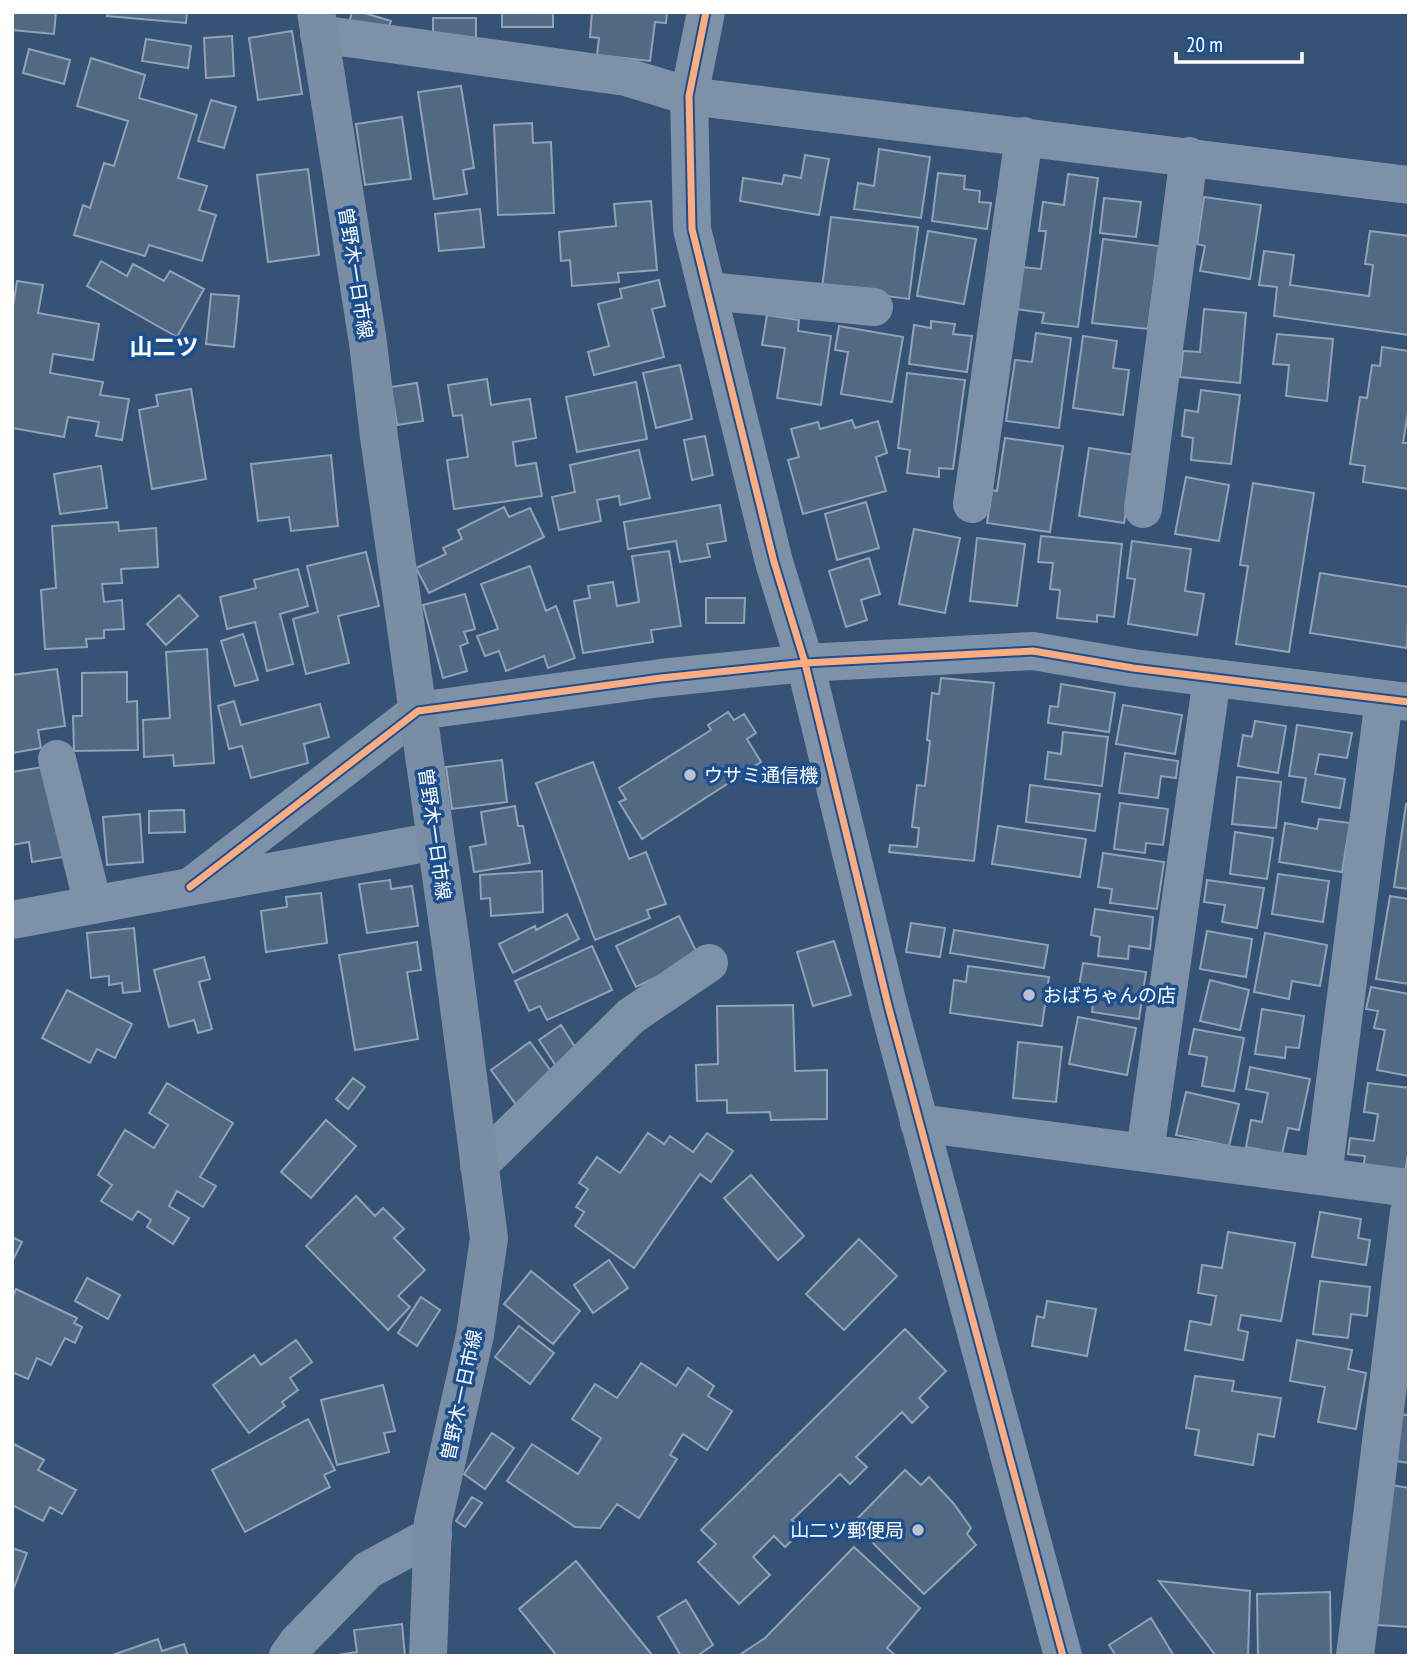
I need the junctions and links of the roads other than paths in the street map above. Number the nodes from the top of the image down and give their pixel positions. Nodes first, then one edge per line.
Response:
1 (706, 12) edge
2 (317, 23) edge
3 (689, 96) junction
4 (1024, 136) junction
5 (1189, 156) junction
6 (1409, 185) edge
7 (707, 291) junction
8 (874, 307) dead end
9 (972, 504) dead end
10 (1143, 509) dead end
11 (805, 663) junction
12 (1212, 678) junction
13 (1396, 700) edge
14 (418, 711) junction
15 (57, 759) dead end
16 (436, 841) junction
17 (190, 887) junction
18 (93, 905) junction
19 (12, 920) edge
20 (709, 962) dead end
21 (919, 1123) junction
22 (1145, 1152) junction
23 (479, 1165) junction
24 (1322, 1176) junction
25 (1409, 1188) edge
26 (1409, 1212) edge
27 (433, 1535) junction
28 (288, 1656) edge
29 (428, 1656) edge
30 (1063, 1656) edge
31 (1355, 1656) edge

1 - 3 street
2 - 3 street
2 - 14 main road, 曽野木一日市線
3 - 4 street
3 - 7 street
4 - 5 street
4 - 9 street
5 - 6 street
5 - 10 street
7 - 8 street
7 - 11 street
11 - 12 street
11 - 14 street
11 - 21 street
12 - 13 street
12 - 22 street
13 - 24 street
14 - 16 main road, 曽野木一日市線
14 - 17 street
15 - 18 street
16 - 17 street
16 - 23 main road, 曽野木一日市線
17 - 18 street
18 - 19 street
20 - 23 street
21 - 22 street
21 - 30 street
22 - 24 street
23 - 27 main road, 曽野木一日市線
24 - 25 street
26 - 31 street
27 - 28 street
27 - 29 main road, 曽野木一日市線

